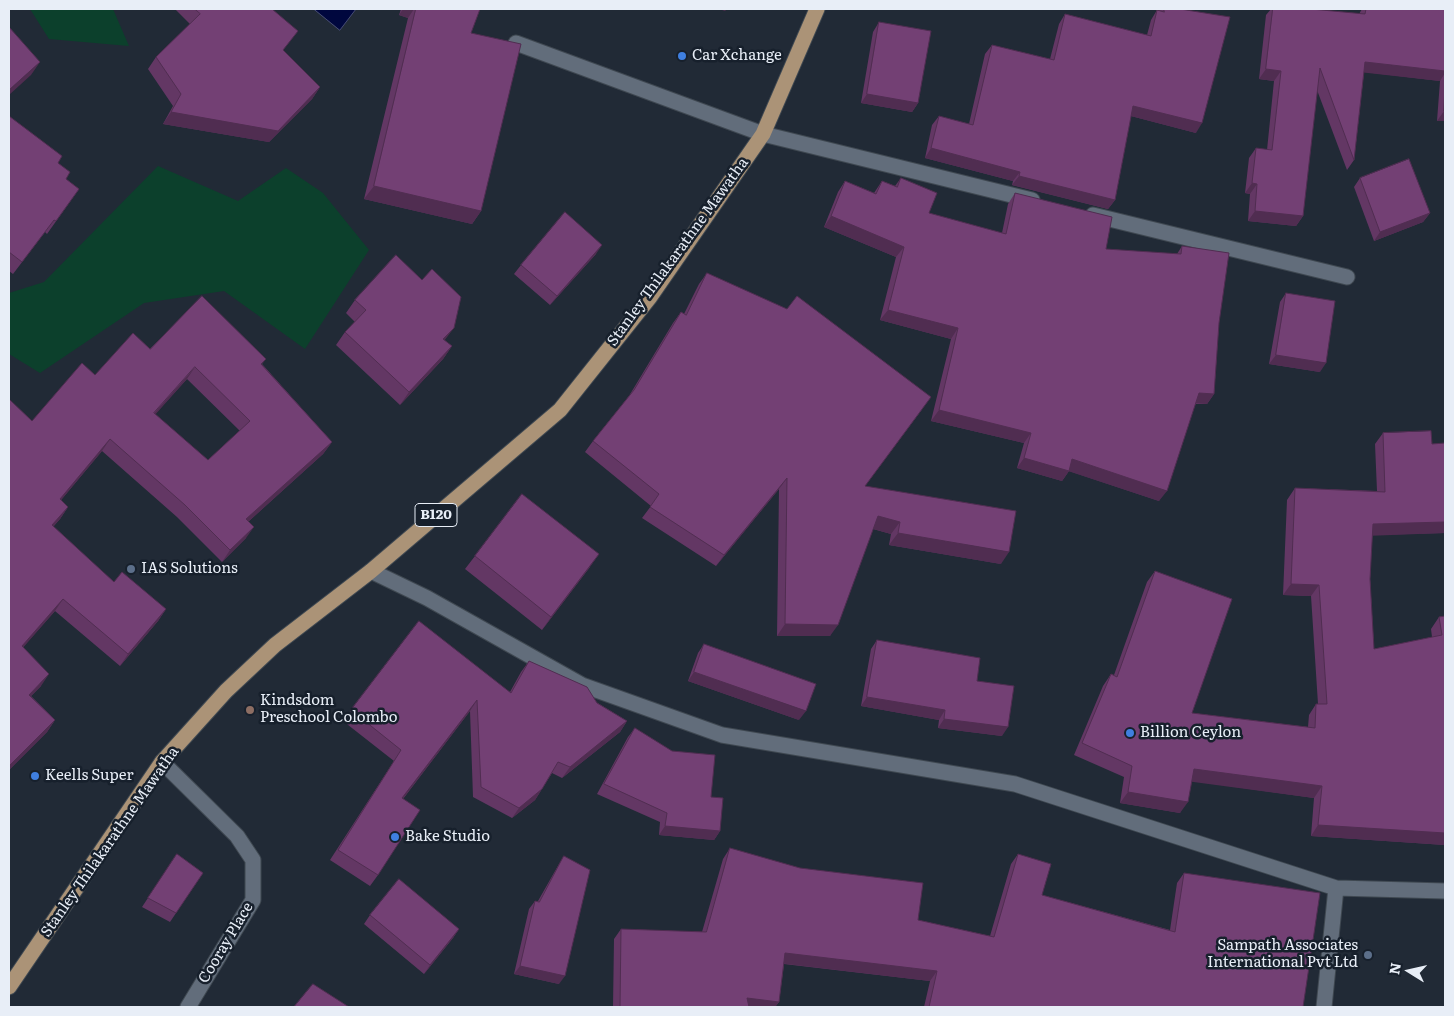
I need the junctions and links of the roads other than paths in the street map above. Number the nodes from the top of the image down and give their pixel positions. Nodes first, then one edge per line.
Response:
1 (817, 9) edge
2 (516, 43) edge
3 (763, 134) junction
4 (1050, 204) edge
5 (1079, 211) edge
6 (1347, 277) dead end
7 (371, 571) junction
8 (162, 762) junction
9 (1336, 888) junction
10 (1445, 891) edge
11 (9, 987) edge
12 (188, 1007) edge
13 (1324, 1007) edge

1 - 3 main road, Stanley Thilakarathne Mawatha / B120
2 - 3 street
3 - 4 street
3 - 7 main road, Stanley Thilakarathne Mawatha / B120
5 - 6 street
7 - 8 main road, Stanley Thilakarathne Mawatha / B120
7 - 9 street
8 - 11 main road, Stanley Thilakarathne Mawatha / B120
8 - 12 street, Cooray Place
9 - 10 street
9 - 13 street

